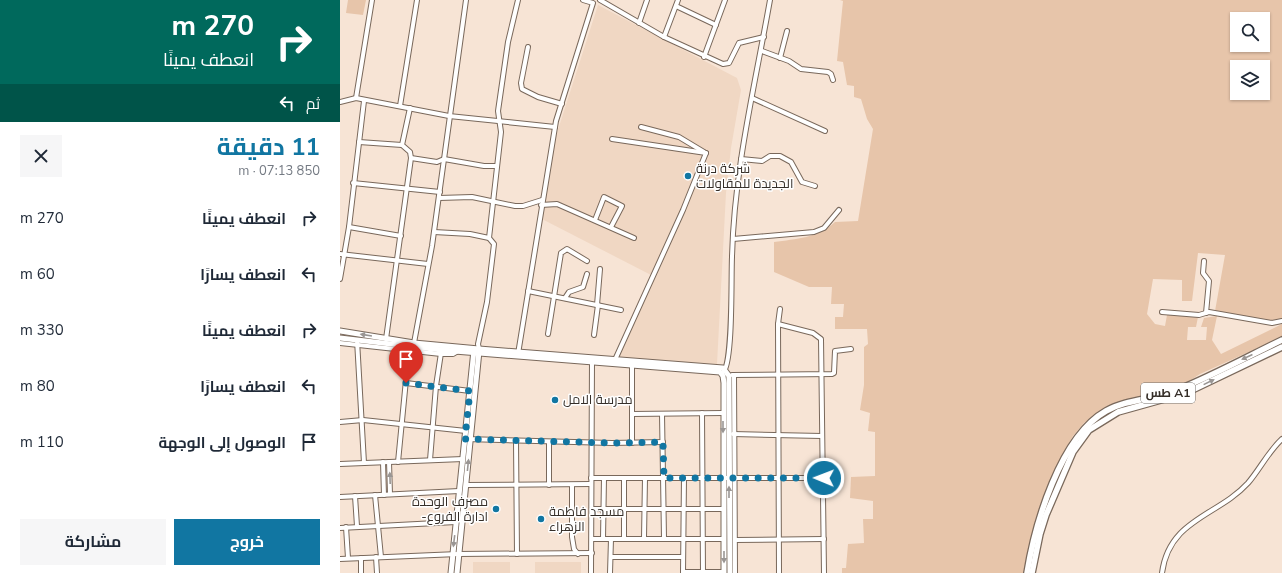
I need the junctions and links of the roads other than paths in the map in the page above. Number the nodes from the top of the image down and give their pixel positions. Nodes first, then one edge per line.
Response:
1 (372, 0) edge
2 (417, 0) edge
3 (466, 0) edge
4 (518, 0) edge
5 (583, 0) edge
6 (600, 0) edge
7 (647, 0) edge
8 (678, 0) edge
9 (725, 0) edge
10 (770, 0) edge
11 (594, 2) edge
12 (676, 6) junction
13 (639, 22) junction
14 (716, 25) junction
15 (787, 31) dead end
16 (664, 37) junction
17 (764, 37) junction
18 (528, 47) dead end
19 (762, 51) junction
20 (704, 57) junction
21 (780, 58) junction
22 (833, 80) dead end
23 (356, 98) junction
24 (752, 98) junction
25 (364, 100) junction
26 (340, 102) edge
27 (562, 104) junction
28 (400, 106) junction
29 (410, 108) junction
30 (449, 116) junction
31 (500, 122) junction
32 (555, 127) junction
33 (641, 127) dead end
34 (825, 131) dead end
35 (612, 139) dead end
36 (359, 142) junction
37 (402, 145) junction
38 (706, 153) junction
39 (411, 158) junction
40 (444, 159) junction
41 (740, 159) junction
42 (496, 166) junction
43 (354, 183) junction
44 (815, 186) dead end
45 (407, 188) junction
46 (440, 192) junction
47 (439, 198) junction
48 (493, 202) junction
49 (542, 202) junction
50 (839, 210) dead end
51 (595, 220) junction
52 (349, 227) junction
53 (611, 227) junction
54 (434, 232) junction
55 (401, 236) junction
56 (489, 238) junction
57 (634, 238) dead end
58 (733, 239) junction
59 (342, 255) edge
60 (397, 261) junction
61 (587, 261) dead end
62 (1204, 261) dead end
63 (428, 264) junction
64 (600, 270) dead end
65 (587, 274) dead end
66 (340, 279) edge
67 (528, 291) junction
68 (554, 296) junction
69 (565, 298) junction
70 (597, 305) junction
71 (780, 309) dead end
72 (621, 310) dead end
73 (1162, 312) dead end
74 (1206, 313) junction
75 (1282, 321) edge
76 (778, 324) junction
77 (340, 331) edge
78 (548, 334) dead end
79 (594, 335) dead end
80 (340, 338) edge
81 (386, 339) junction
82 (1282, 340) edge
83 (356, 342) junction
84 (340, 343) edge
85 (411, 347) junction
86 (1282, 347) edge
87 (477, 349) junction
88 (851, 349) dead end
89 (441, 352) junction
90 (518, 355) junction
91 (593, 361) junction
92 (614, 362) junction
93 (632, 366) junction
94 (727, 374) junction
95 (778, 375) junction
96 (822, 375) junction
97 (406, 383) junction
98 (436, 386) junction
99 (470, 391) junction
100 (702, 413) junction
101 (723, 413) junction
102 (632, 414) junction
103 (662, 414) junction
104 (363, 420) junction
105 (340, 422) edge
106 (402, 426) junction
107 (432, 429) junction
108 (466, 432) junction
109 (732, 434) junction
110 (778, 434) junction
111 (822, 436) junction
112 (465, 439) junction
113 (1282, 439) edge
114 (471, 440) junction
115 (516, 441) junction
116 (549, 442) junction
117 (591, 442) junction
118 (663, 442) junction
119 (632, 443) junction
120 (463, 459) junction
121 (430, 460) junction
122 (383, 462) junction
123 (389, 462) junction
124 (398, 462) junction
125 (364, 463) junction
126 (340, 464) edge
127 (779, 477) junction
128 (591, 478) junction
129 (604, 478) junction
130 (624, 478) junction
131 (645, 478) junction
132 (664, 478) junction
133 (684, 478) junction
134 (702, 478) junction
135 (732, 478) junction
136 (824, 478) junction
137 (723, 479) junction
138 (572, 484) junction
139 (591, 484) junction
140 (466, 485) junction
141 (517, 485) junction
142 (549, 485) junction
143 (459, 491) junction
144 (390, 494) junction
145 (375, 495) junction
146 (384, 495) junction
147 (355, 496) junction
148 (340, 497) edge
149 (592, 508) junction
150 (682, 508) junction
151 (702, 508) junction
152 (604, 509) junction
153 (624, 509) junction
154 (644, 509) junction
155 (664, 509) junction
156 (724, 509) junction
157 (456, 522) junction
158 (357, 526) junction
159 (378, 526) junction
160 (346, 527) junction
161 (340, 528) edge
162 (644, 538) junction
163 (664, 538) junction
164 (702, 538) junction
165 (779, 538) junction
166 (592, 539) junction
167 (603, 539) junction
168 (611, 539) junction
169 (624, 539) junction
170 (682, 539) junction
171 (724, 539) junction
172 (824, 539) junction
173 (735, 540) junction
174 (592, 553) junction
175 (458, 554) junction
176 (517, 554) junction
177 (578, 554) junction
178 (452, 555) junction
179 (378, 557) junction
180 (611, 557) junction
181 (683, 557) junction
182 (348, 558) junction
183 (361, 558) junction
184 (340, 559) edge
185 (361, 573) edge
186 (377, 573) edge
187 (451, 573) edge
188 (457, 573) edge
189 (591, 573) edge
190 (610, 573) edge
191 (683, 573) edge
192 (702, 573) edge
193 (726, 573) edge
194 (735, 573) edge
195 (779, 573) edge
196 (824, 573) edge
197 (1027, 573) edge
198 (1032, 573) edge
199 (1162, 573) edge

1 - 23 street
2 - 28 street
3 - 30 street
4 - 31 street
5 - 11 street
6 - 13 street
7 - 13 street
8 - 12 street
9 - 14 street
10 - 17 street
11 - 27 street
12 - 14 street
12 - 16 street
13 - 16 street
14 - 20 street
15 - 21 street
16 - 20 street
17 - 19 street
17 - 20 street
18 - 27 street
19 - 21 street
19 - 24 street
21 - 22 street
23 - 25 street
23 - 26 street
24 - 34 street
24 - 41 street
25 - 28 street
25 - 36 street
27 - 32 street
28 - 29 street
29 - 30 street
29 - 37 street
30 - 31 street
30 - 40 street
31 - 32 street
31 - 42 street
32 - 49 street
33 - 38 street
35 - 38 street
36 - 37 street
36 - 43 street
37 - 39 street
38 - 92 street
39 - 40 street
39 - 45 street
40 - 42 street
40 - 46 street
41 - 44 street
41 - 58 street
42 - 48 street
43 - 45 street
43 - 52 street
45 - 46 street
45 - 55 street
46 - 47 street
47 - 48 street
47 - 54 street
48 - 49 street
48 - 56 street
49 - 51 street
49 - 67 street
50 - 58 street
51 - 53 street
51 - 53 street
52 - 55 street
52 - 59 street
53 - 57 street
54 - 56 street
54 - 63 street
55 - 60 street
56 - 87 street
58 - 94 street
59 - 60 street
59 - 66 street
60 - 63 street
60 - 81 street
61 - 68 street
62 - 74 street
63 - 85 street
64 - 70 street
65 - 69 street
67 - 68 street
67 - 90 street
68 - 69 street
68 - 78 street
69 - 70 street
70 - 72 street
70 - 79 street
71 - 76 street
73 - 74 street
74 - 75 street
76 - 95 street
76 - 96 street
81 -> 77 main road
80 - 83 main road
81 - 85 main road
82 -> 197 highway, طس A1
83 - 84 street
83 - 85 main road
83 - 104 street
85 - 87 main road
85 - 89 main road
85 - 97 street
198 -> 86 highway, طس A1
87 - 89 main road
87 - 90 main road
87 - 99 main road
87 - 114 main road
88 - 96 street
89 - 98 street
90 - 91 main road
91 - 92 main road
91 - 117 street
92 - 93 main road
92 - 94 main road
93 - 94 main road
93 - 102 street
94 - 95 street
94 - 101 main road
94 - 109 main road
95 - 96 street
95 - 110 street
96 - 111 street
97 - 98 street
97 - 106 street
98 - 99 street
98 - 107 street
99 - 108 main road
100 - 101 street
100 - 103 street
100 - 134 street
101 -> 137 main road
102 - 103 street
102 - 119 street
103 - 118 street
104 - 105 street
104 - 106 street
104 - 125 street
106 - 107 street
106 - 124 street
107 - 108 street
107 - 121 street
108 - 112 main road
109 - 110 street
109 - 135 main road
110 - 111 street
110 - 127 street
111 - 136 street
112 - 114 street
112 - 120 main road
113 - 199 street
114 - 115 street
140 -> 114 main road
115 - 116 street
115 - 141 street
116 - 117 street
116 - 142 street
117 - 119 street
117 - 128 street
118 - 119 street
118 - 132 street
120 - 121 street
120 - 143 main road
121 - 124 street
122 - 123 street
122 - 125 street
122 - 146 street
123 - 124 street
144 -> 123 street
125 - 126 street
127 - 135 street
127 - 136 street
127 - 165 street
128 - 129 street
128 - 139 street
129 - 130 street
129 - 152 street
130 - 131 street
130 - 153 street
131 - 132 street
131 - 154 street
132 - 133 street
132 - 155 street
133 - 134 street
133 - 150 street
134 - 137 street
134 - 151 street
135 - 137 street
135 - 173 street
193 -> 135 main road
136 - 172 street
137 - 156 main road
138 - 139 street
138 - 142 street
138 - 177 street
139 - 149 street
140 - 141 street
140 - 175 main road
141 - 142 street
141 - 176 street
143 - 144 street
143 - 157 main road
144 - 146 street
145 - 146 street
145 - 147 street
145 - 159 street
147 - 148 street
147 - 158 street
149 - 152 street
149 - 166 street
150 - 151 street
150 - 155 street
150 - 170 street
151 - 156 street
151 - 164 street
152 - 153 street
152 - 167 street
153 - 154 street
153 - 169 street
154 - 155 street
154 - 162 street
155 - 163 street
156 - 171 main road
157 - 159 street
157 -> 178 main road
158 - 159 street
158 - 160 street
159 - 179 street
160 - 161 street
160 - 182 street
162 - 163 street
162 - 169 street
163 - 170 street
164 - 170 street
164 - 171 street
164 - 192 street
165 - 172 street
165 - 173 street
165 - 195 street
166 - 167 street
166 - 174 street
167 - 168 street
168 - 169 street
168 - 180 street
170 - 181 street
171 -> 193 main road
172 - 196 street
173 - 194 street
174 - 177 street
174 - 189 street
175 - 176 street
175 - 178 street
175 - 188 main road
176 - 177 street
178 - 179 street
178 - 187 main road
179 - 183 street
179 - 186 street
180 - 181 street
180 - 190 street
181 - 191 street
182 - 183 street
182 - 184 street
183 - 185 street
191 - 192 street
192 - 193 street

